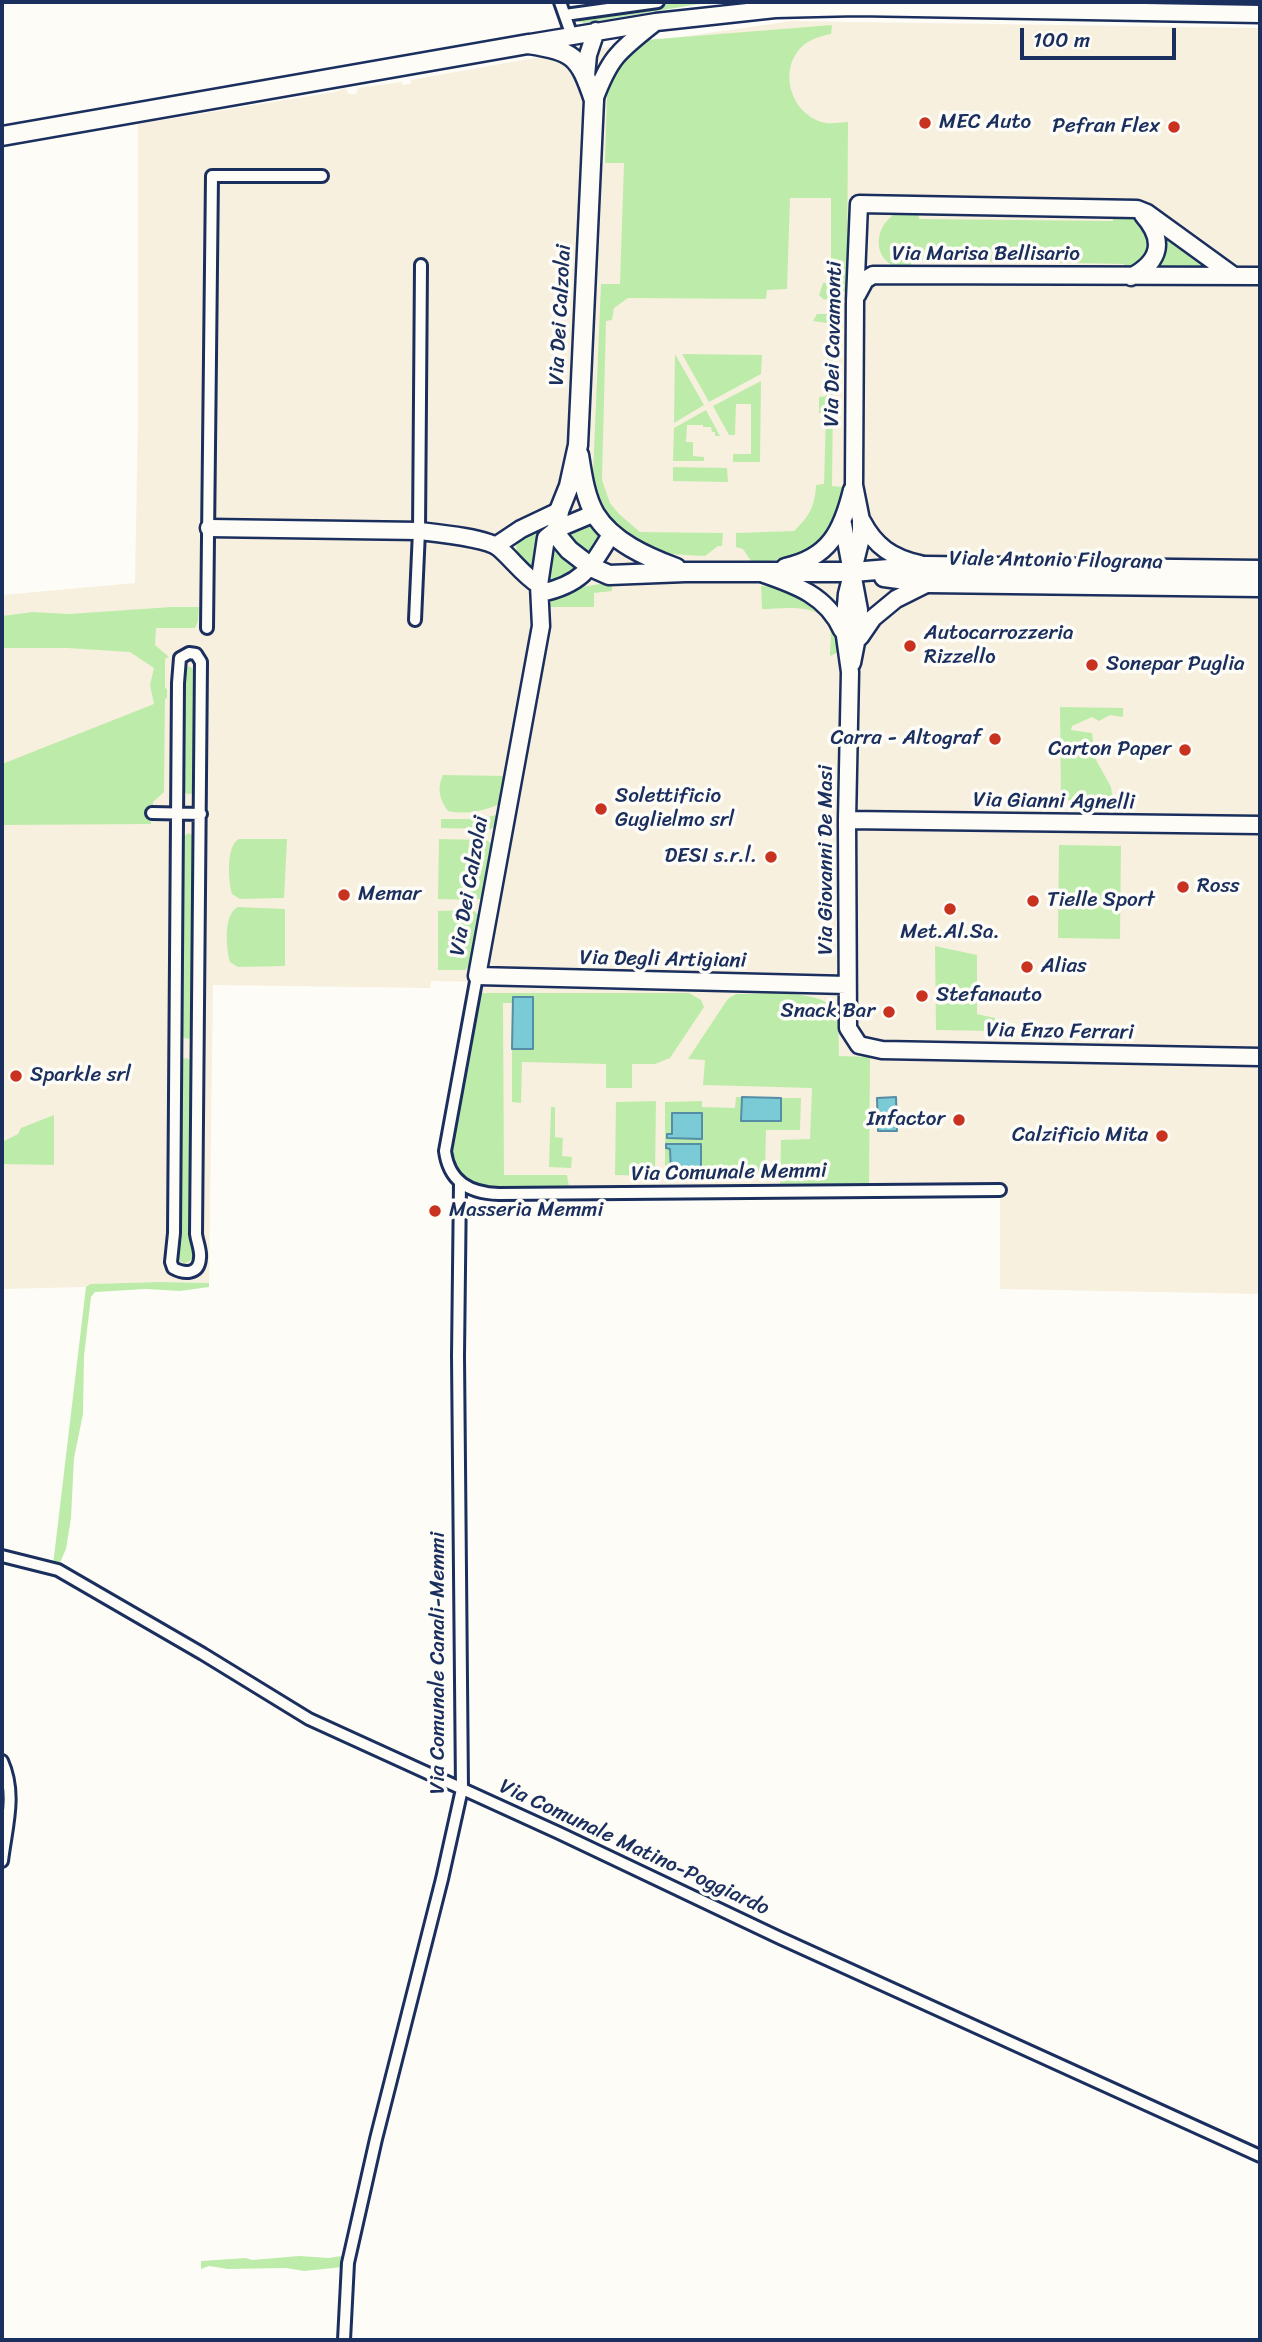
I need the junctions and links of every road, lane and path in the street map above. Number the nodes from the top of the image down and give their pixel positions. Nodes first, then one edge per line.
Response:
1 (560, 2) edge
2 (658, 2) edge
3 (856, 4) edge
4 (1260, 14) edge
5 (565, 15) junction
6 (656, 22) junction
7 (596, 31) junction
8 (572, 36) junction
9 (527, 44) junction
10 (604, 72) junction
11 (586, 76) junction
12 (594, 100) junction
13 (2, 136) edge
14 (322, 176) dead end
15 (1137, 209) junction
16 (421, 265) dead end
17 (1234, 276) junction
18 (1260, 276) edge
19 (1131, 277) junction
20 (855, 301) junction
21 (578, 444) junction
22 (854, 485) junction
23 (559, 510) junction
24 (595, 513) junction
25 (861, 520) junction
26 (843, 523) junction
27 (209, 527) junction
28 (556, 530) junction
29 (419, 531) junction
30 (612, 533) junction
31 (497, 545) junction
32 (591, 567) junction
33 (1260, 570) edge
34 (685, 572) junction
35 (760, 572) junction
36 (853, 572) junction
37 (927, 574) junction
38 (1260, 587) edge
39 (540, 589) junction
40 (415, 620) dead end
41 (207, 628) dead end
42 (851, 643) junction
43 (152, 813) dead end
44 (177, 814) junction
45 (201, 814) junction
46 (847, 820) junction
47 (1260, 825) edge
48 (477, 976) junction
49 (847, 985) junction
50 (859, 1045) joint
51 (176, 1049) junction
52 (198, 1049) junction
53 (1260, 1057) edge
54 (460, 1184) junction
55 (1000, 1190) dead end
56 (2, 1556) edge
57 (2, 1760) edge
58 (462, 1788) junction
59 (2, 1861) edge
60 (1260, 2156) edge
61 (344, 2340) edge

1 - 5 street
2 - 5 street
3 - 4 street
3 - 6 street
5 - 8 street
6 - 7 street
6 - 10 street
7 - 8 street
7 - 10 street
7 - 11 street
8 - 9 street
9 - 11 main road
9 - 13 main road
10 - 12 street
11 - 12 main road
12 - 21 main road, Via Dei Calzolai
14 - 27 street
15 - 17 street
15 - 19 street
15 - 20 street, Via Dei Cavamonti
16 - 29 street
17 - 18 street, Via Marisa Bellisario
17 - 19 street, Via Marisa Bellisario
19 - 20 street, Via Marisa Bellisario
20 - 22 street, Via Dei Cavamonti
21 - 23 main road, Via Dei Calzolai
21 - 24 main road
22 - 25 street
22 - 26 street
23 - 28 main road, Via Dei Calzolai
23 - 31 street
24 - 28 street
24 - 30 main road
25 - 36 street
25 - 37 street
26 - 35 street
26 - 36 street
27 - 29 street
27 - 41 street
28 - 32 main road
28 - 39 street, Via Dei Calzolai
29 - 31 street
29 - 40 street
30 - 32 street
30 - 34 main road
31 - 39 street
32 - 34 main road, Viale Antonio Filograna
32 - 39 street
33 - 37 main road, Viale Antonio Filograna
34 - 35 main road, Viale Antonio Filograna
35 - 36 main road, Viale Antonio Filograna
35 - 42 street
36 - 37 main road, Viale Antonio Filograna
36 - 42 street
37 - 38 main road, Viale Antonio Filograna
37 - 42 street
39 - 48 street, Via Dei Calzolai
42 - 46 street, Via Giovanni De Masi
43 - 44 street
44 - 45 street
44 - 45 street
44 - 51 street
45 - 52 street
46 - 47 street, Via Gianni Agnelli
46 - 49 street, Via Giovanni De Masi
48 - 49 street, Via Degli Artigiani
48 - 54 street, Via Dei Calzolai
49 - 50 street, Via Giovanni De Masi
50 - 53 street, Via Enzo Ferrari
51 - 52 street
51 - 52 street
54 - 55 street, Via Comunale Memmi
54 - 58 street, Via Comunale Canali-Memmi
56 - 58 street, Via Comunale Matino-Poggiardo
57 - 59 street
58 - 60 street, Via Comunale Matino-Poggiardo
58 - 61 street, Via Comunale Canali-Memmi

